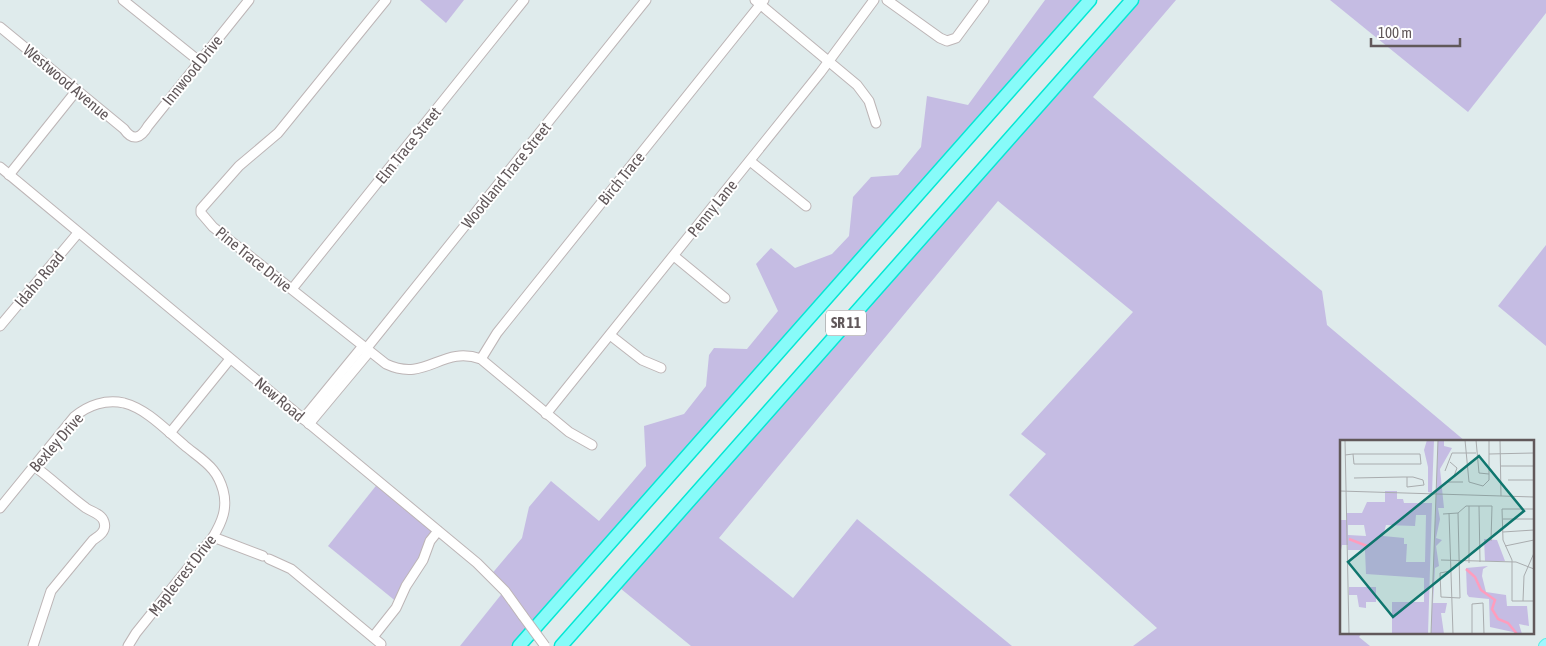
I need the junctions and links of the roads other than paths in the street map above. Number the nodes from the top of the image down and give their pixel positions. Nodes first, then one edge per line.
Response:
1 (123, 0) edge
2 (249, 0) edge
3 (386, 0) edge
4 (524, 0) edge
5 (646, 0) edge
6 (874, 0) edge
7 (888, 0) edge
8 (984, 0) edge
9 (1090, 0) edge
10 (1132, 0) edge
11 (760, 2) edge
12 (0, 27) edge
13 (199, 61) junction
14 (829, 61) junction
15 (76, 90) junction
16 (876, 123) dead end
17 (134, 137) joint
18 (750, 161) junction
19 (0, 167) edge
20 (9, 174) junction
21 (806, 206) dead end
22 (78, 232) junction
23 (674, 256) junction
24 (292, 289) junction
25 (724, 298) dead end
26 (0, 326) edge
27 (610, 335) junction
28 (366, 349) junction
29 (230, 358) junction
30 (481, 359) junction
31 (661, 368) dead end
32 (546, 414) junction
33 (306, 421) junction
34 (170, 433) junction
35 (592, 446) dead end
36 (34, 466) junction
37 (0, 508) edge
38 (438, 531) junction
39 (213, 538) junction
40 (373, 637) junction
41 (381, 644) dead end
42 (33, 646) edge
43 (128, 646) edge
44 (520, 646) edge
45 (544, 646) edge
46 (561, 646) edge

1 - 13 street
2 - 13 street, Innwood Drive
3 - 24 street, Pine Trace Drive
4 - 24 street, Elm Trace Street
5 - 28 street, Woodland Trace Street
6 - 14 street, Penny Lane
7 - 8 street
9 - 44 highway, SR 11
10 - 46 highway, SR 11
11 - 14 street
11 - 30 street, Birch Trace
12 - 15 street, Westwood Avenue
13 - 17 street, Innwood Drive
14 - 16 street
14 - 18 street, Penny Lane
15 - 17 street, Westwood Avenue
15 - 20 street
18 - 21 street
18 - 23 street, Penny Lane
19 - 20 street, New Road
20 - 22 street, New Road
22 - 26 street, Idaho Road
22 - 29 street, New Road
23 - 25 street
23 - 27 street, Penny Lane
24 - 28 street, Pine Trace Drive
27 - 31 street
27 - 32 street, Penny Lane
28 - 30 street, Pine Trace Drive
28 - 33 street, Woodland Trace Street
29 - 33 street, New Road
29 - 34 street
30 - 32 street
32 - 35 street
33 - 38 street, New Road
34 - 36 street, Bexley Drive
34 - 39 street, Maplecrest Drive
36 - 37 street, Bexley Drive
36 - 42 street
38 - 40 street
38 - 45 street, New Road, bridge
39 - 40 street
39 - 43 street, Maplecrest Drive
40 - 41 street

